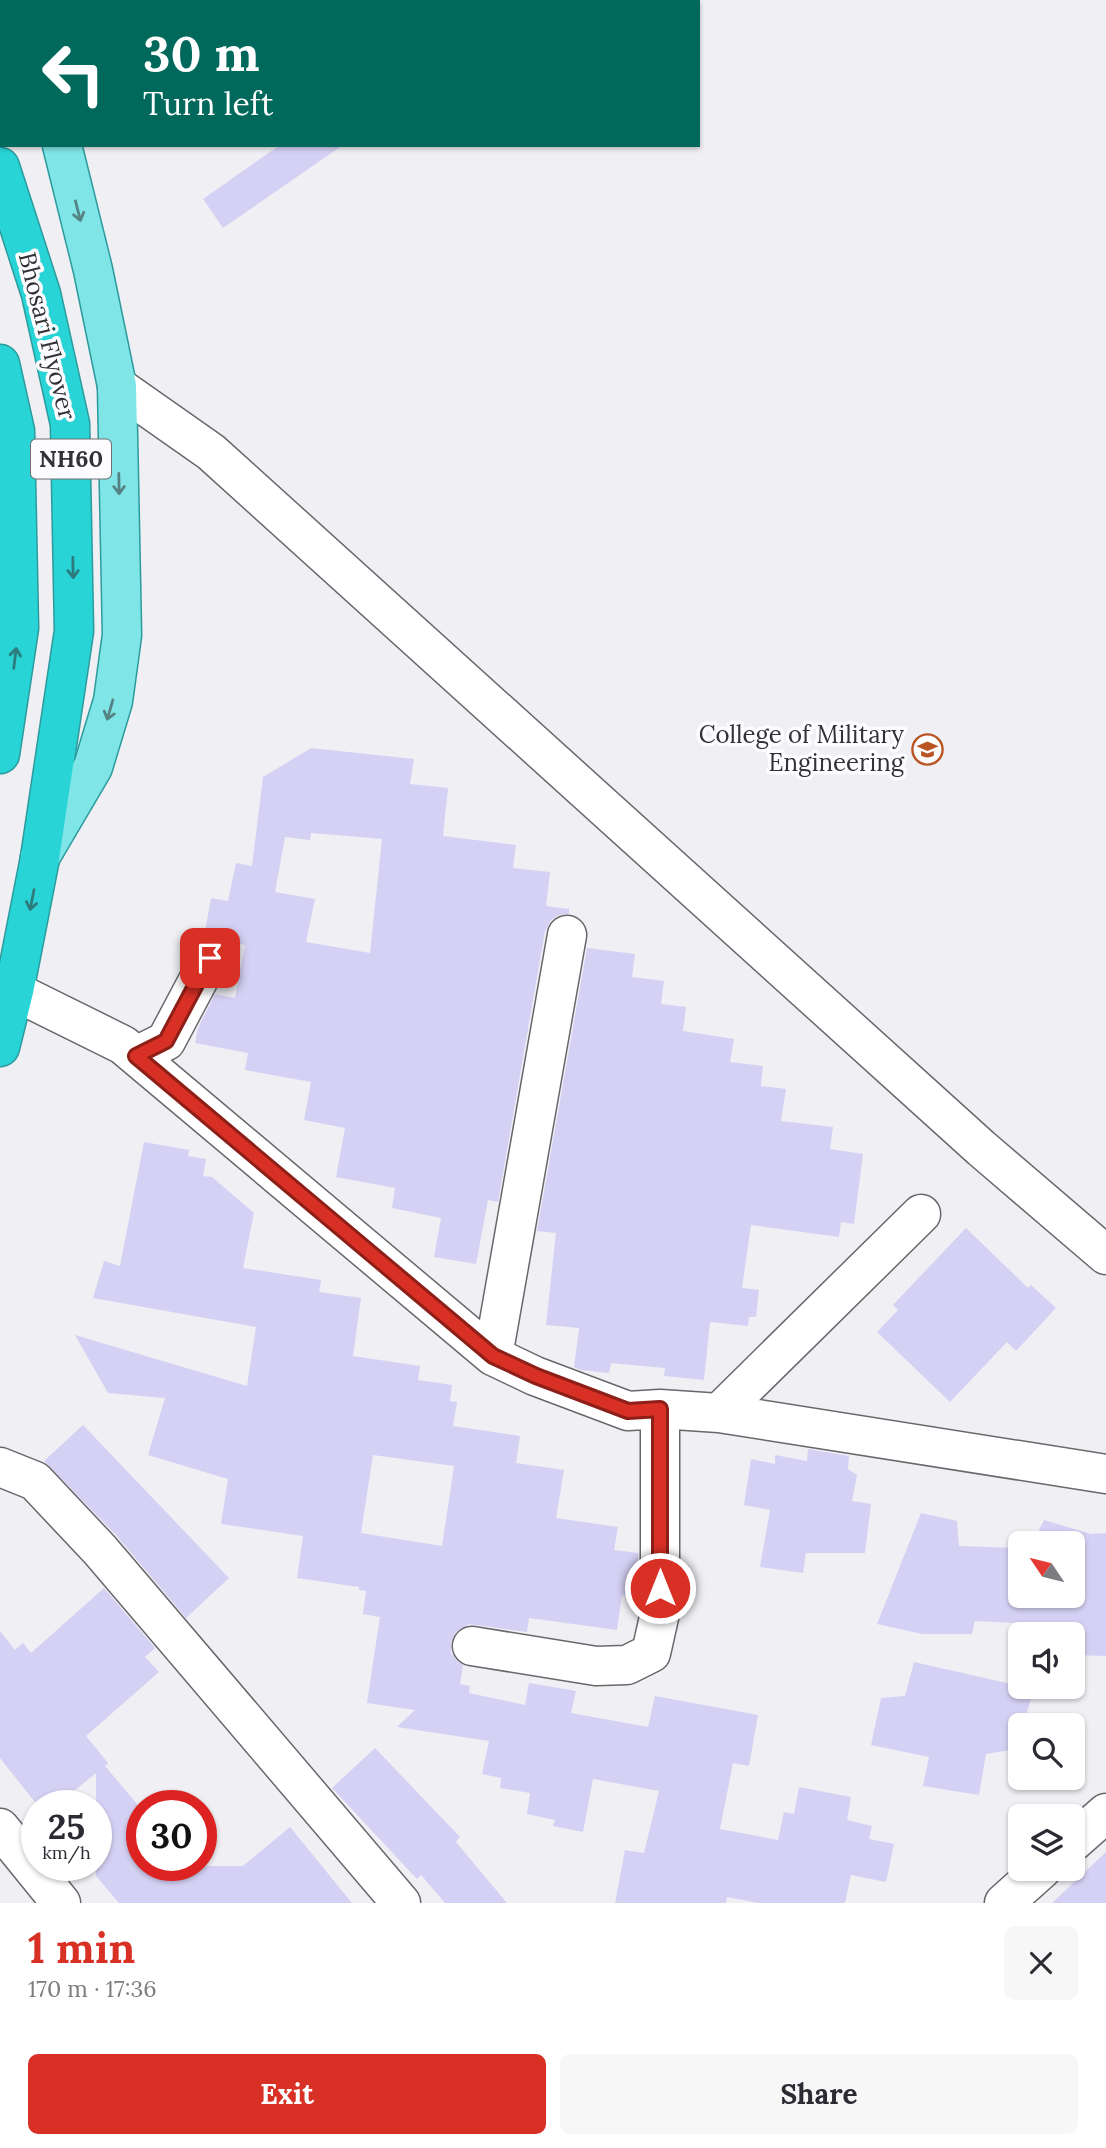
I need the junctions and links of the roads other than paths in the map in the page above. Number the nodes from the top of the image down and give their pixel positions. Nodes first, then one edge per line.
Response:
1 (62, 147) edge
2 (0, 167) edge
3 (0, 364) edge
4 (117, 386) junction
5 (3, 740) edge
6 (40, 858) junction
7 (567, 934) dead end
8 (210, 958) dead end
9 (14, 991) junction
10 (0, 1047) edge
11 (123, 1048) junction
12 (921, 1214) dead end
13 (1106, 1255) edge
14 (493, 1356) junction
15 (644, 1410) junction
16 (719, 1413) junction
17 (0, 1467) edge
18 (1106, 1474) edge
19 (472, 1646) dead end
20 (1106, 1812) edge
21 (0, 1828) edge
22 (1085, 1831) edge
23 (1029, 1881) edge
24 (61, 1903) edge
25 (401, 1903) edge
26 (1004, 1903) edge

1 -> 4 main road
2 -> 6 highway, Bhosari Flyover / NH60
5 -> 3 highway, NH60
4 -> 6 main road
4 - 13 street
6 -> 9 highway, NH60
7 - 14 street
8 - 11 street
9 - 10 highway, NH60
9 - 11 street
11 - 14 street
12 - 16 street
14 - 15 street
15 - 16 street
15 - 19 street
16 - 18 street
17 - 25 street
20 - 22 street
21 - 24 street
23 - 26 street

